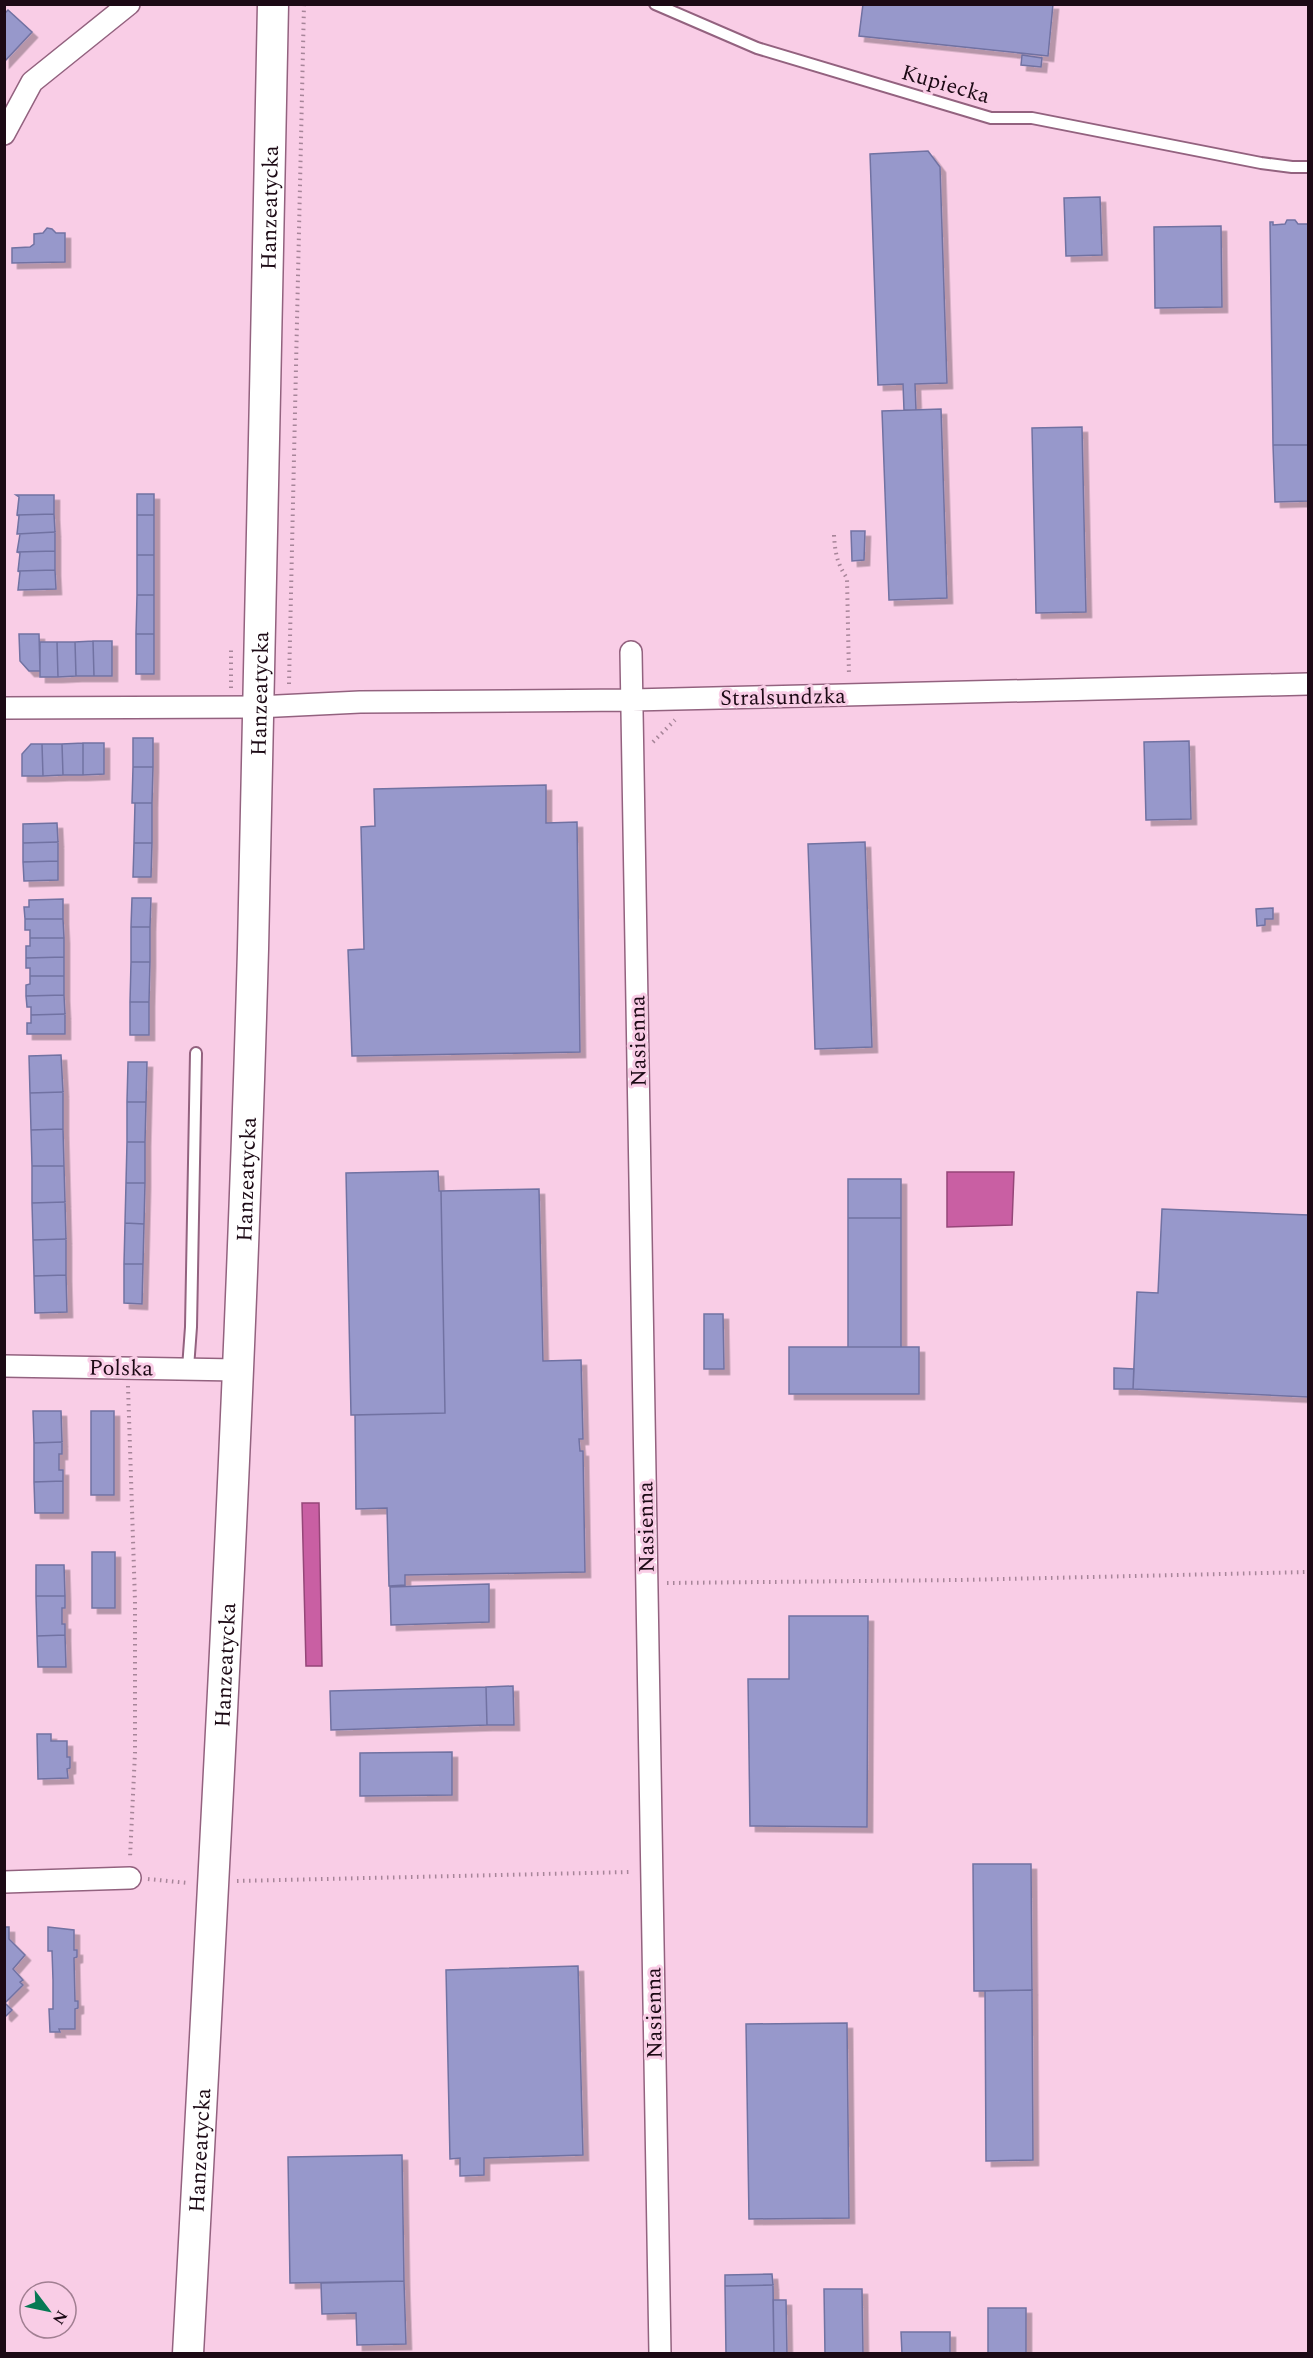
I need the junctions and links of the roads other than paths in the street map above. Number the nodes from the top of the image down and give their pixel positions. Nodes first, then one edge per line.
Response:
1 (129, 4) edge
2 (273, 4) edge
3 (655, 4) edge
4 (4, 134) edge
5 (1308, 167) edge
6 (631, 651) dead end
7 (1308, 684) edge
8 (632, 700) junction
9 (257, 707) junction
10 (4, 708) edge
11 (196, 1053) dead end
12 (4, 1366) edge
13 (188, 1368) junction
14 (237, 1370) junction
15 (130, 1878) road end
16 (4, 1882) edge
17 (188, 2354) edge
18 (660, 2354) edge

1 - 4 street
2 - 9 street, Hanzeatycka
3 - 5 lane, Kupiecka
6 - 8 street, Nasienna
7 - 8 street, Stralsundzka
8 - 9 street, Stralsundzka
8 - 18 street, Nasienna
9 - 10 street, Stralsundzka
9 - 14 street, Hanzeatycka
11 - 13 lane
12 - 13 street, Polska
13 - 14 street, Polska
14 - 17 street, Hanzeatycka
15 - 16 street

